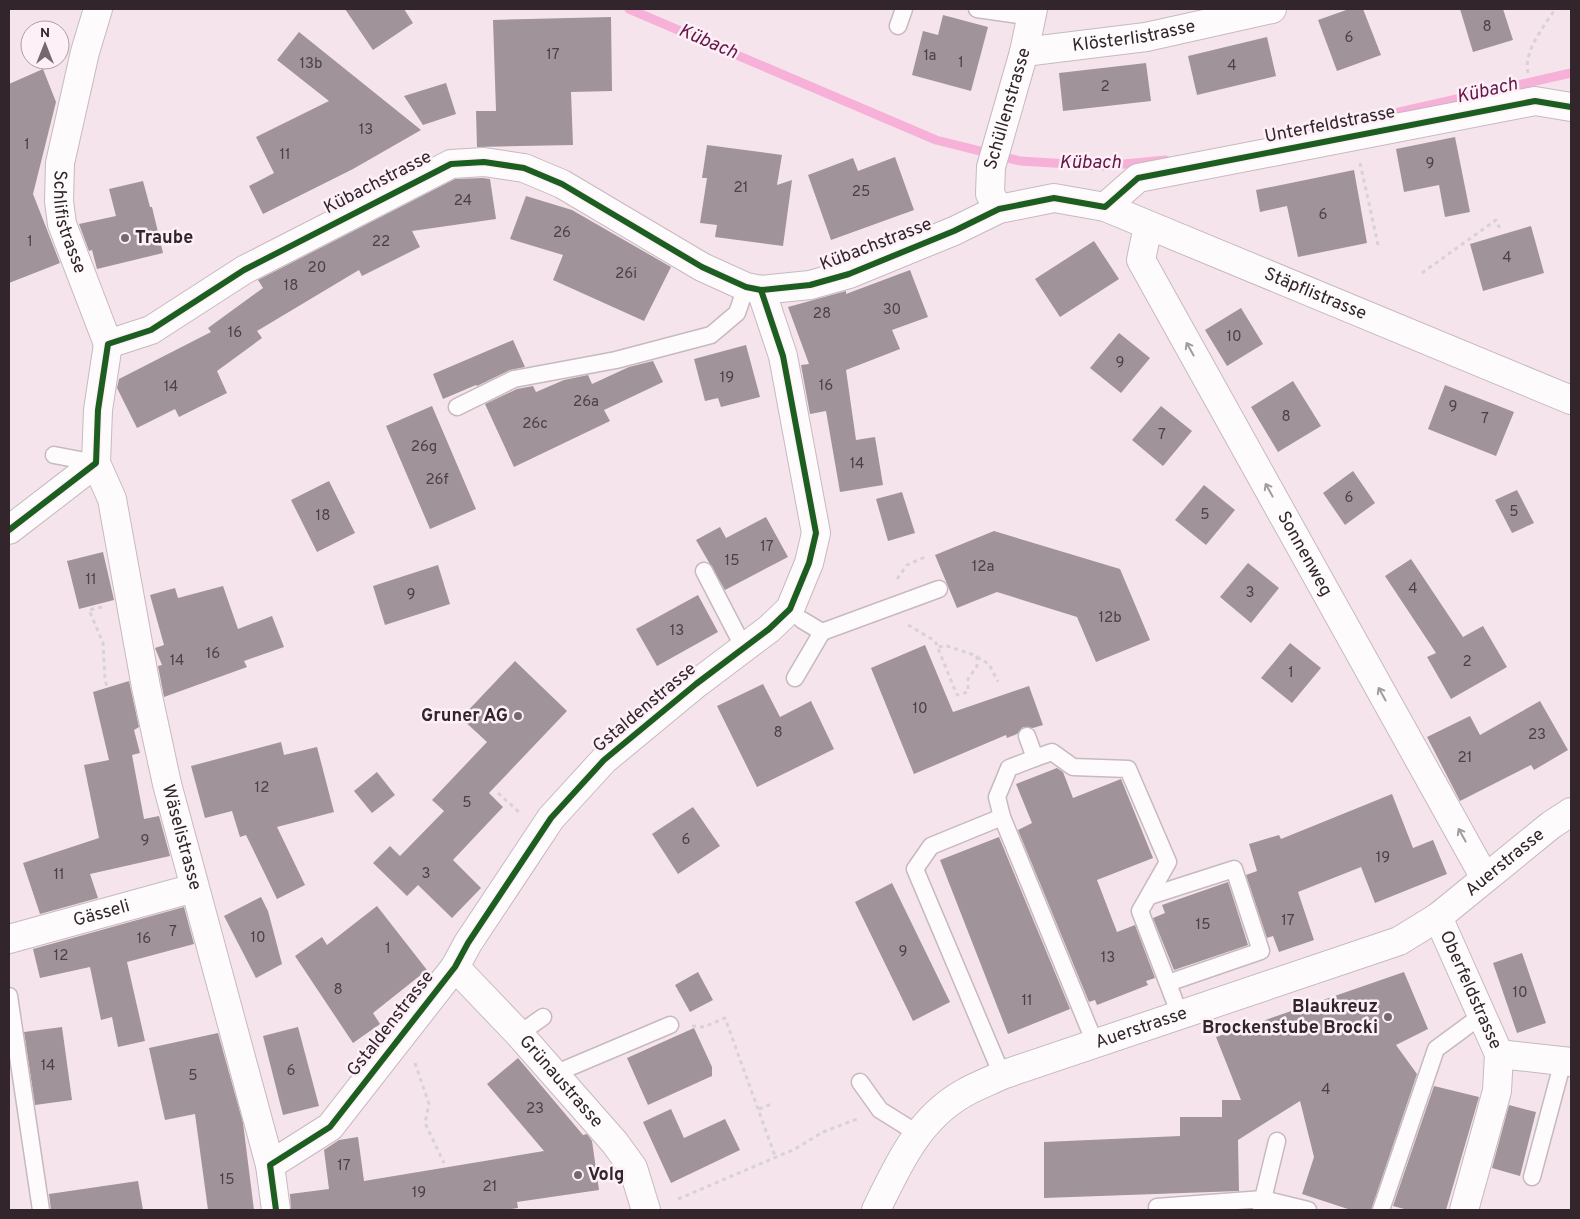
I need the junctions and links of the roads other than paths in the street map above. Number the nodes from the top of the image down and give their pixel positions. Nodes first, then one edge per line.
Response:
1 (98, 9) edge
2 (904, 9) edge
3 (977, 9) edge
4 (1272, 9) edge
5 (1032, 13) edge
6 (1212, 15) edge
7 (898, 26) dead end
8 (1024, 52) junction
9 (1571, 107) edge
10 (1054, 198) joint
11 (1105, 207) junction
12 (999, 209) junction
13 (1148, 226) junction
14 (754, 289) junction
15 (108, 344) junction
16 (1571, 400) edge
17 (457, 406) dead end
18 (54, 455) dead end
19 (96, 463) junction
20 (9, 530) edge
21 (704, 571) dead end
22 (939, 589) dead end
23 (802, 620) dead end
24 (822, 632) junction
25 (744, 648) junction
26 (795, 678) dead end
27 (1027, 736) dead end
28 (1035, 758) junction
29 (1571, 812) edge
30 (1002, 817) junction
31 (1486, 878) junction
32 (194, 888) junction
33 (1150, 896) junction
34 (1438, 917) junction
35 (9, 939) edge
36 (455, 967) junction
37 (1168, 983) junction
38 (9, 996) edge
39 (1180, 1015) junction
40 (1482, 1015) junction
41 (543, 1017) dead end
42 (670, 1025) dead end
43 (519, 1034) junction
44 (1095, 1043) junction
45 (1498, 1054) junction
46 (1567, 1062) edge
47 (554, 1074) junction
48 (1002, 1075) junction
49 (860, 1082) dead end
50 (917, 1133) junction
51 (1277, 1141) dead end
52 (270, 1165) junction
53 (1532, 1177) dead end
54 (1262, 1204) edge
55 (1156, 1207) dead end
56 (41, 1210) edge
57 (276, 1210) edge
58 (646, 1210) edge
59 (876, 1210) edge
60 (1308, 1210) edge
61 (1381, 1210) edge
62 (1464, 1210) edge

1 - 15 street, Schlifistrasse
2 - 7 lane
3 - 5 lane
4 - 6 street, Klösterlistrasse
5 - 8 street, Schüllenstrasse
6 - 8 street, Klösterlistrasse
8 - 12 street, Schüllenstrasse
9 - 11 street, Unterfeldstrasse
10 - 11 street, Stäpflistrasse
10 - 12 street, Kübachstrasse
11 - 13 street, Stäpflistrasse
12 - 14 street, Kübachstrasse
13 - 16 street, Stäpflistrasse
31 -> 13 street, Sonnenweg
14 - 15 street, Kübachstrasse
14 - 17 lane
14 - 25 street, Gstaldenstrasse
15 - 19 street
18 - 19 lane
19 - 20 street
19 - 32 street, Wäselistrasse
21 - 25 lane
22 - 24 lane
23 - 24 lane
24 - 26 lane
25 - 36 street, Gstaldenstrasse
27 - 28 lane
28 - 30 lane
28 - 33 lane
29 - 31 street, Auerstrasse
30 - 44 lane
30 - 48 lane
31 - 34 street, Auerstrasse
32 - 35 street, Gässeli
32 - 52 street, Wäselistrasse
33 - 37 lane
33 - 37 lane
34 - 39 street, Auerstrasse
34 - 40 street, Oberfeldstrasse
36 - 43 street, Grünaustrasse
36 - 52 street, Gstaldenstrasse
37 - 39 lane
38 - 56 lane
39 - 44 street, Auerstrasse
40 - 45 street, Oberfeldstrasse
40 - 61 lane
41 - 43 lane
42 - 47 lane
43 - 47 street, Grünaustrasse
44 - 48 street, Auerstrasse
45 - 46 street
45 - 62 street, Oberfeldstrasse
46 - 53 lane
47 - 58 street, Grünaustrasse
48 - 50 street, Auerstrasse
49 - 50 lane
50 - 59 street, Auerstrasse
51 - 54 lane
52 - 57 street, Wäselistrasse
54 - 55 lane
54 - 60 lane

